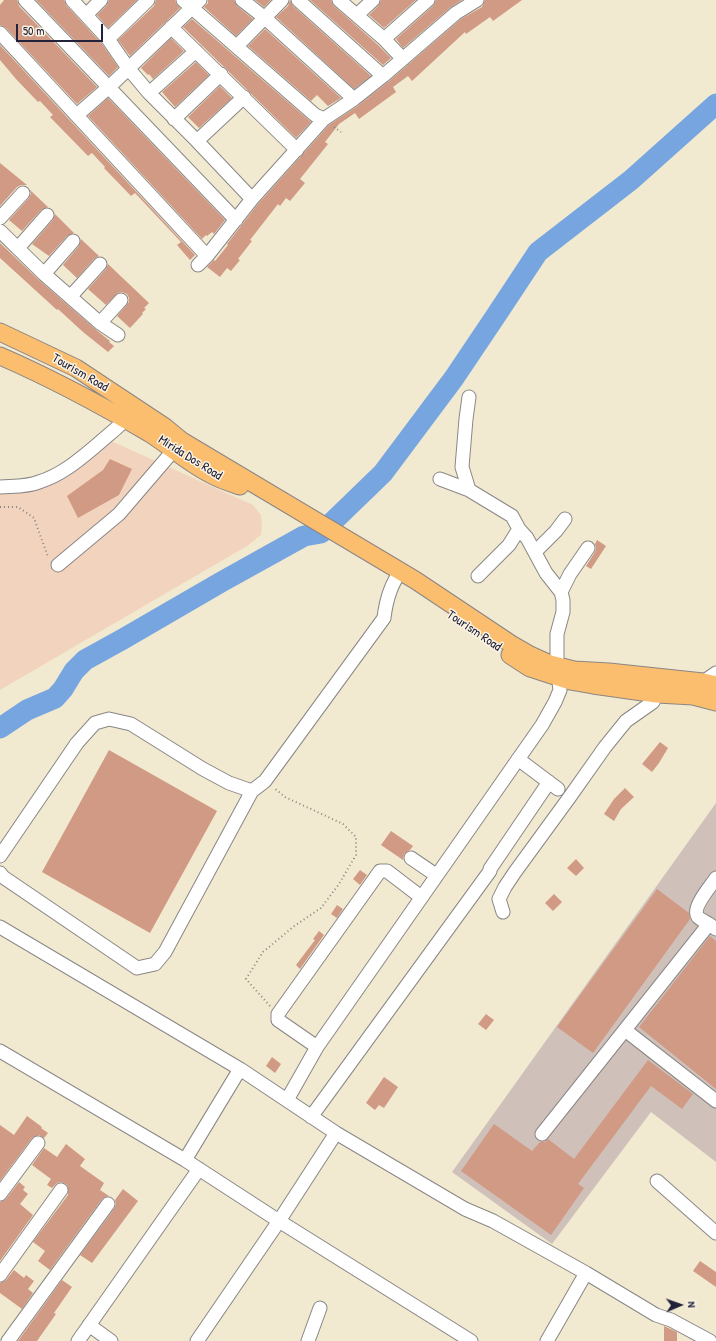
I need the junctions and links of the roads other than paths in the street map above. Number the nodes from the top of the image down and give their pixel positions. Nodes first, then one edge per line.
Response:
1 (25, 0) edge
2 (72, 0) edge
3 (101, 0) edge
4 (148, 0) edge
5 (242, 0) edge
6 (282, 0) edge
7 (298, 0) edge
8 (339, 0) edge
9 (373, 0) edge
10 (428, 0) edge
11 (477, 0) edge
12 (192, 3) edge
13 (86, 15) junction
14 (357, 15) junction
15 (265, 18) junction
16 (171, 27) junction
17 (0, 33) edge
18 (108, 39) junction
19 (384, 39) junction
20 (237, 46) junction
21 (196, 51) junction
22 (403, 59) junction
23 (128, 68) junction
24 (221, 74) junction
25 (383, 76) junction
26 (109, 87) junction
27 (149, 93) junction
28 (244, 97) junction
29 (354, 99) junction
30 (77, 115) junction
31 (174, 119) junction
32 (324, 119) junction
33 (197, 141) junction
34 (297, 150) junction
35 (23, 193) dead end
36 (252, 200) junction
37 (47, 215) dead end
38 (0, 218) edge
39 (236, 220) junction
40 (0, 231) edge
41 (73, 241) dead end
42 (18, 248) junction
43 (100, 264) dead end
44 (44, 274) junction
45 (70, 296) junction
46 (121, 300) dead end
47 (100, 323) junction
48 (0, 332) edge
49 (118, 335) dead end
50 (0, 356) edge
51 (470, 397) dead end
52 (131, 413) junction
53 (156, 421) joint
54 (178, 446) junction
55 (440, 479) dead end
56 (0, 487) edge
57 (258, 490) joint
58 (469, 490) junction
59 (565, 519) dead end
60 (519, 529) junction
61 (588, 548) dead end
62 (535, 552) junction
63 (58, 565) road end
64 (398, 574) junction
65 (478, 576) dead end
66 (561, 592) junction
67 (558, 672) junction
68 (712, 680) edge
69 (657, 694) junction
70 (693, 696) junction
71 (716, 702) edge
72 (518, 759) junction
73 (252, 791) junction
74 (0, 856) edge
75 (411, 858) dead end
76 (0, 873) edge
77 (436, 875) junction
78 (716, 878) edge
79 (421, 897) junction
80 (503, 912) dead end
81 (713, 926) edge
82 (0, 927) edge
83 (625, 1030) junction
84 (317, 1047) junction
85 (0, 1051) edge
86 (240, 1069) junction
87 (287, 1100) junction
88 (716, 1101) edge
89 (311, 1117) junction
90 (336, 1133) junction
91 (542, 1134) dead end
92 (38, 1143) dead end
93 (185, 1160) junction
94 (199, 1169) junction
95 (657, 1181) dead end
96 (61, 1190) dead end
97 (0, 1194) edge
98 (108, 1204) dead end
99 (279, 1221) junction
100 (716, 1233) edge
101 (586, 1273) junction
102 (0, 1275) edge
103 (320, 1308) dead end
104 (90, 1325) junction
105 (8, 1341) edge
106 (78, 1341) edge
107 (110, 1341) edge
108 (197, 1341) edge
109 (308, 1341) edge
110 (471, 1341) edge
111 (546, 1341) edge
112 (710, 1341) edge

1 - 26 street
2 - 13 street
3 - 13 street
4 - 18 street
5 - 15 street
6 - 15 street
7 - 25 street
8 - 14 street
9 - 14 street
10 - 19 street
11 - 22 street
12 - 16 street
12 - 20 street
13 - 18 street
14 - 19 street
15 - 20 street
15 - 29 street
16 - 21 street
16 - 23 street
17 - 30 street
18 - 23 street
19 - 22 street
20 - 32 street
21 - 24 street
21 - 27 street
22 - 25 street
23 - 26 street
23 - 27 street
24 - 28 street
24 - 31 street
25 - 29 street
26 - 30 street
26 - 39 street
27 - 31 street
28 - 33 street
28 - 34 street
29 - 32 street
30 - 39 street
31 - 33 street
32 - 34 street
33 - 36 street
34 - 36 street
35 - 38 street
36 - 39 street
37 - 42 street
40 - 42 street
41 - 44 street
42 - 44 street
43 - 45 street
44 - 45 street
45 - 47 street
46 - 47 street
47 - 49 street
48 - 52 main road, Tourism Road
50 - 52 main road, Tourism Road
51 - 58 street
52 - 53 main road, Tourism Road
52 - 54 main road, Mirida Dos Road
52 - 56 street
53 - 54 main road, Mirida Dos Road
54 - 57 main road, Mirida Dos Road
54 - 63 street
55 - 58 street
57 - 64 main road, Tourism Road
58 - 60 street
59 - 62 street
60 - 62 street
60 - 65 street
61 - 66 street
62 - 66 street
64 - 67 main road, Tourism Road
64 - 67 main road, Tourism Road
64 - 73 street
66 - 67 street
67 - 68 main road
67 - 69 main road, Tourism Road
67 - 72 street
68 - 70 street
69 - 70 main road, Tourism Road
69 - 80 street
70 - 71 main road, Tourism Road
72 - 77 street
72 - 89 street
73 - 74 street
73 - 76 street
75 - 77 street
77 - 79 street
78 - 81 street
79 - 84 street
79 - 84 street
81 - 83 street
82 - 86 street
83 - 88 street
83 - 91 street
84 - 87 street
85 - 93 street
86 - 87 street
86 - 93 street
87 - 89 street
89 - 90 street
90 - 99 street
90 - 101 street
92 - 97 street
93 - 94 street
94 - 99 street
94 - 104 street
95 - 100 street
96 - 102 street
98 - 105 street
99 - 108 street
99 - 110 street
101 - 111 street
101 - 112 street
103 - 109 street
104 - 106 street
104 - 107 street

